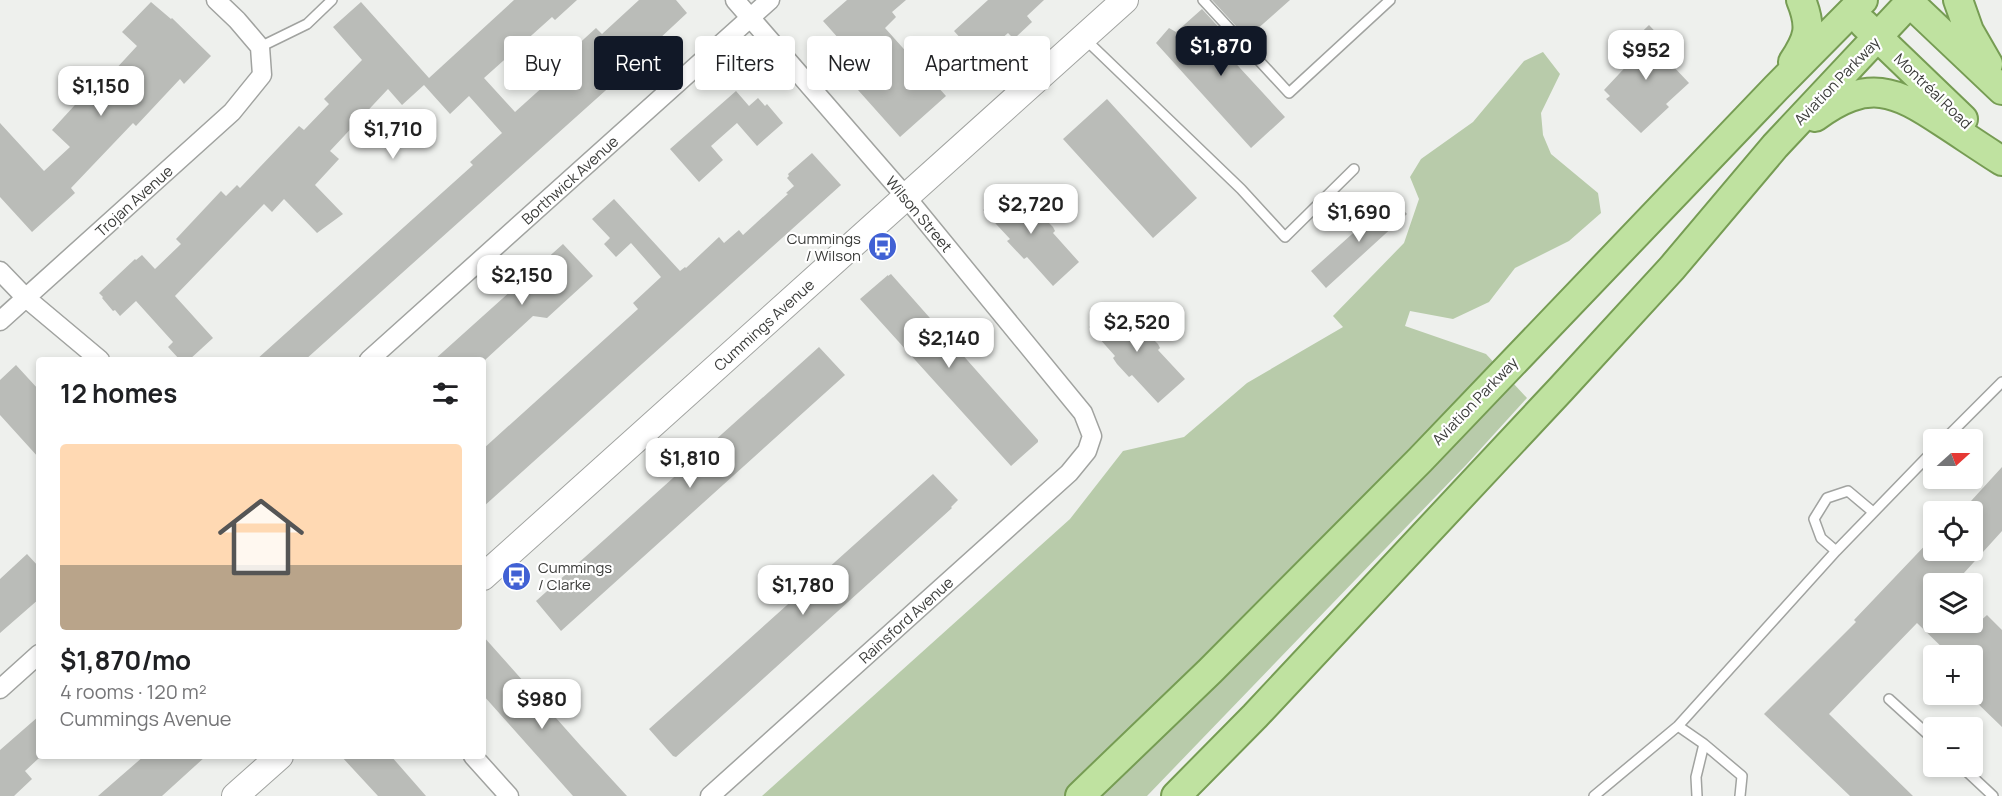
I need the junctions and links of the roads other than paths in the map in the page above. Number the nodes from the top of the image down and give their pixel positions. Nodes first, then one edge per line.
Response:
1 (216, 0) edge
2 (332, 0) edge
3 (735, 0) edge
4 (770, 0) edge
5 (1125, 0) edge
6 (1203, 0) edge
7 (1390, 0) edge
8 (1801, 0) edge
9 (1958, 0) edge
10 (1910, 1) edge
11 (1851, 4) edge
12 (750, 17) junction
13 (1083, 37) junction
14 (1878, 38) junction
15 (260, 47) junction
16 (1776, 88) junction
17 (2002, 90) edge
18 (1775, 146) junction
19 (2002, 156) edge
20 (2002, 161) edge
21 (1354, 169) dead end
22 (906, 197) junction
23 (0, 271) edge
24 (26, 298) junction
25 (0, 321) edge
26 (96, 357) edge
27 (372, 357) edge
28 (2002, 382) edge
29 (1955, 429) edge
30 (1092, 436) joint
31 (1923, 461) edge
32 (1873, 512) junction
33 (1836, 551) junction
34 (486, 573) edge
35 (36, 657) edge
36 (0, 689) edge
37 (1889, 699) dead end
38 (1678, 726) junction
39 (1923, 730) edge
40 (1704, 744) junction
41 (277, 759) edge
42 (476, 759) edge
43 (1973, 777) edge
44 (235, 796) edge
45 (509, 796) edge
46 (710, 796) edge
47 (1080, 796) edge
48 (1176, 796) edge
49 (1594, 796) edge
50 (1697, 796) edge
51 (1740, 796) edge
52 (1993, 796) edge

1 - 15 street
2 - 15 lane
3 - 12 street, Wilson Street
4 - 12 street, Borthwick Avenue
5 - 13 street, Cummings Avenue
6 - 7 lane
8 - 16 main road
9 - 17 main road
10 - 14 main road, Aviation Parkway
10 - 17 main road
11 - 14 main road, Montréal Road
11 - 16 main road, Aviation Parkway
12 - 22 street, Wilson Street
12 - 27 street, Borthwick Avenue
13 - 21 lane
13 - 22 street, Cummings Avenue
14 - 18 main road, Aviation Parkway
14 - 19 main road, Montréal Road
15 - 24 street, Trojan Avenue
16 - 47 main road, Aviation Parkway
18 - 20 main road
18 - 48 main road, Aviation Parkway
22 - 30 street, Wilson Street
22 - 34 street, Cummings Avenue
23 - 24 street
24 - 25 street, Trojan Avenue
24 - 26 street
28 - 29 lane
30 - 46 street, Rainsford Avenue
31 - 32 lane
32 - 33 lane
32 - 33 lane
33 - 38 lane
35 - 36 street
37 - 39 lane
38 - 40 lane
38 - 49 lane
40 - 50 lane
40 - 51 lane
41 - 44 street
42 - 45 street
43 - 52 lane

